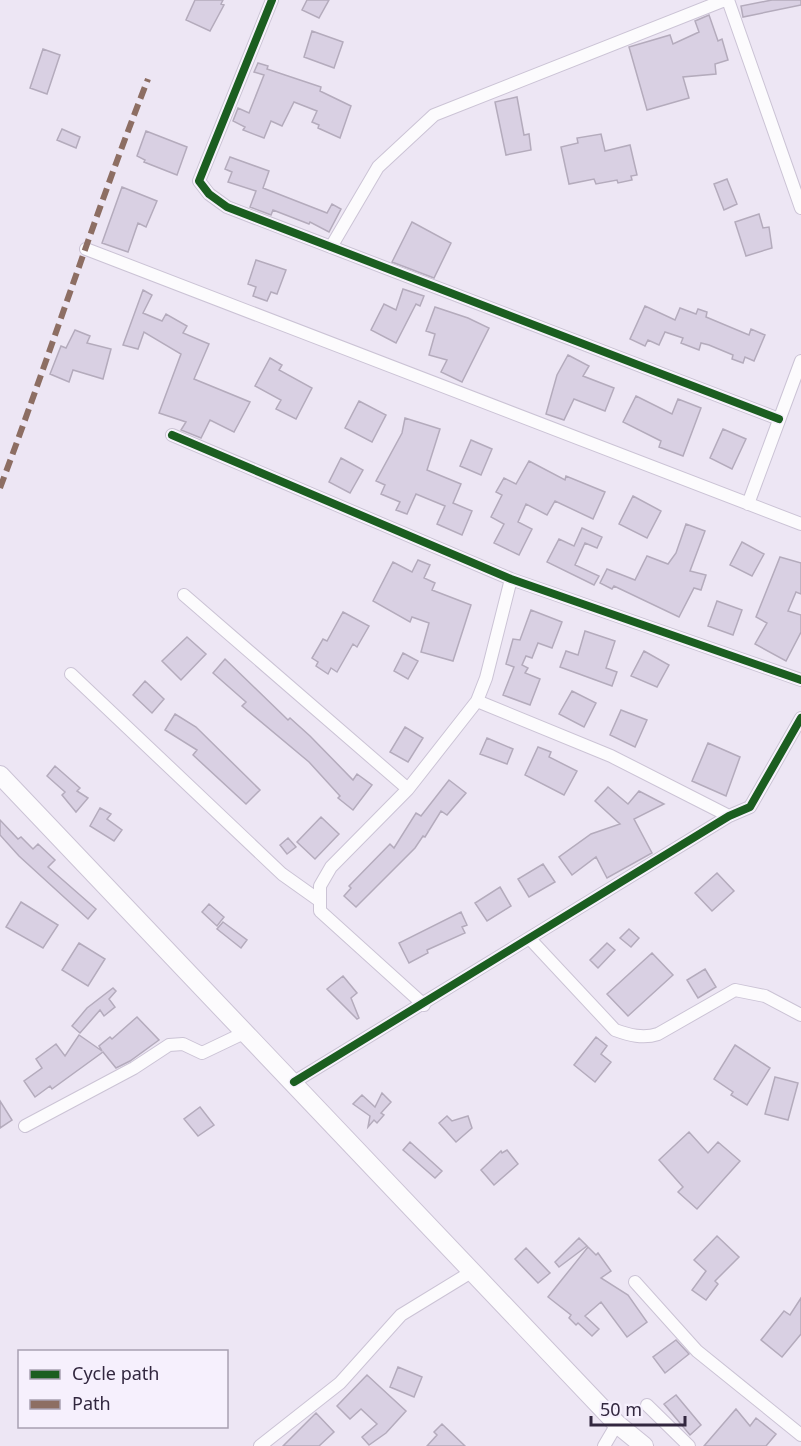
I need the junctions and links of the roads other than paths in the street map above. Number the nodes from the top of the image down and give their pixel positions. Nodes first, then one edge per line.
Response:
1 (272, 0) edge
2 (727, 0) edge
3 (801, 208) edge
4 (331, 247) junction
5 (86, 249) dead end
6 (801, 361) edge
7 (779, 418) junction
8 (172, 435) dead end
9 (748, 504) junction
10 (801, 524) edge
11 (511, 579) junction
12 (184, 595) dead end
13 (71, 674) dead end
14 (801, 680) edge
15 (477, 701) junction
16 (801, 718) edge
17 (0, 775) edge
18 (408, 789) junction
19 (729, 816) junction
20 (320, 901) junction
21 (530, 939) junction
22 (424, 1005) junction
23 (801, 1015) edge
24 (246, 1032) junction
25 (294, 1082) junction
26 (25, 1126) dead end
27 (473, 1271) junction
28 (635, 1282) dead end
29 (647, 1405) dead end
30 (617, 1424) junction
31 (801, 1435) edge
32 (260, 1446) edge
33 (604, 1446) edge
34 (644, 1446) edge
35 (689, 1446) edge

1 - 4 street
2 - 3 street
2 - 4 street
4 - 7 street
5 - 9 street
6 - 7 street
7 - 9 street
8 - 11 street
9 - 10 street
11 - 14 street
11 - 15 street
12 - 18 street
13 - 20 street
15 - 18 street
15 - 19 street
16 - 19 street
17 - 24 main road
18 - 20 street
19 - 21 street
20 - 22 street
21 - 22 street
21 - 23 street
22 - 25 street
24 - 25 main road
24 - 26 street
25 - 27 main road
27 - 30 main road
27 - 32 street
28 - 31 street
29 - 35 street
30 - 33 street
30 - 34 main road

